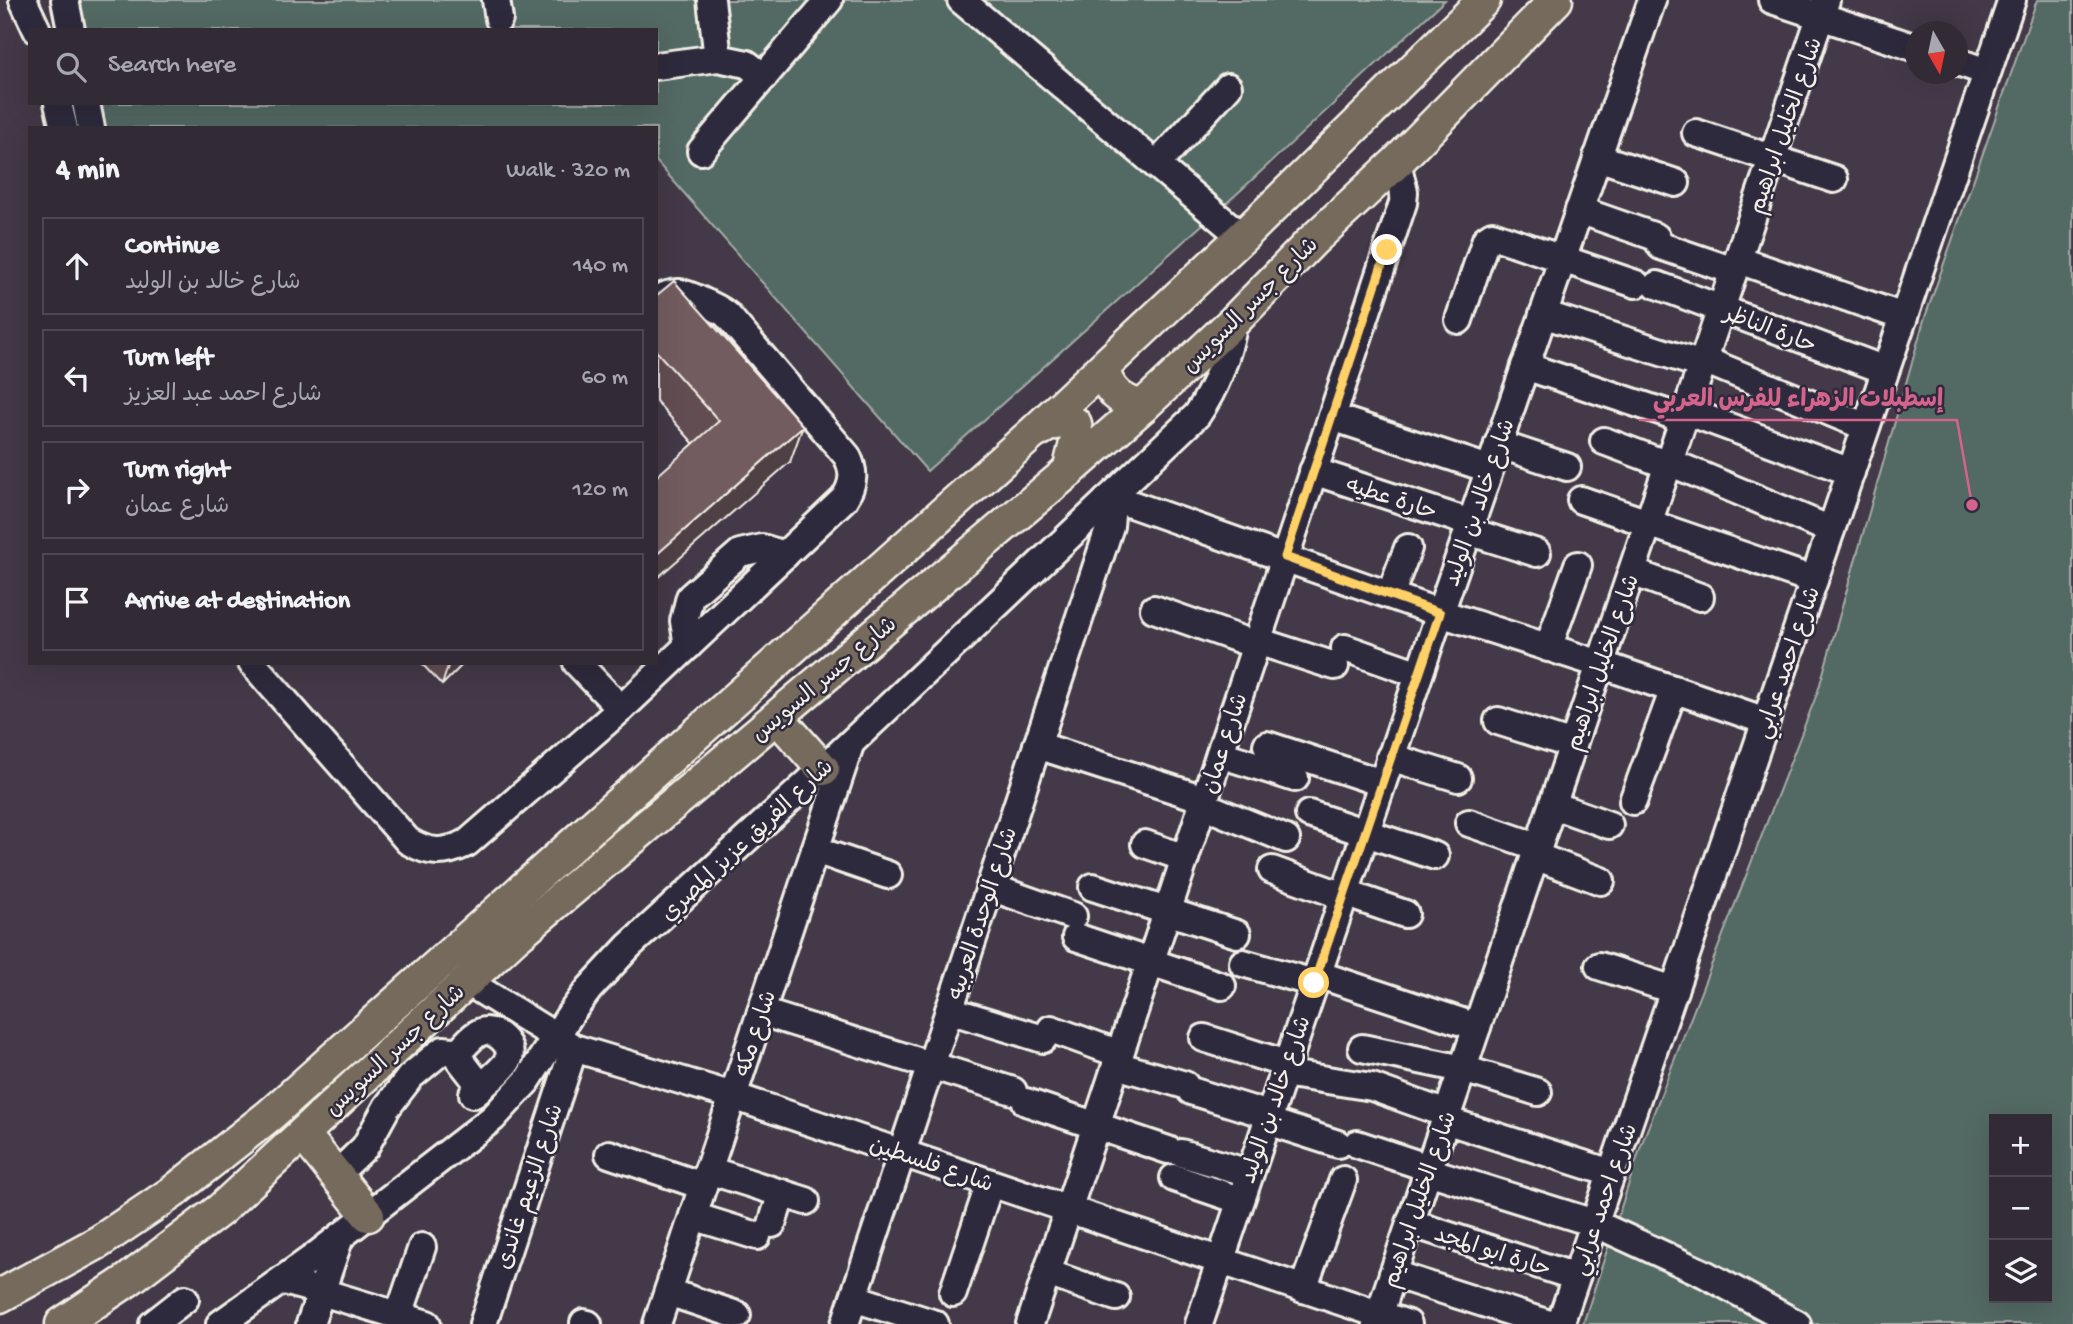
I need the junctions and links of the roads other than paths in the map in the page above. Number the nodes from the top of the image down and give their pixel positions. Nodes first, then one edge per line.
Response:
1 (23, 0) edge
2 (65, 0) edge
3 (711, 0) edge
4 (829, 0) edge
5 (961, 0) edge
6 (1484, 0) edge
7 (1556, 0) edge
8 (1652, 0) edge
9 (1772, 0) edge
10 (2012, 0) edge
11 (1824, 8) edge
12 (36, 28) edge
13 (71, 28) edge
14 (1905, 43) edge
15 (718, 58) junction
16 (1968, 65) edge
17 (658, 66) edge
18 (1987, 72) junction
19 (764, 76) junction
20 (1228, 87) dead end
21 (58, 105) edge
22 (86, 105) edge
23 (64, 126) edge
24 (91, 126) edge
25 (1696, 133) dead end
26 (701, 151) dead end
27 (1597, 157) junction
28 (1772, 158) junction
29 (1397, 162) junction
30 (1156, 165) junction
31 (1834, 179) dead end
32 (1676, 183) dead end
33 (1579, 210) junction
34 (1242, 237) junction
35 (1562, 259) junction
36 (1736, 266) junction
37 (658, 299) edge
38 (1721, 309) junction
39 (1543, 314) junction
40 (1904, 317) junction
41 (1459, 320) dead end
42 (1234, 321) junction
43 (1703, 362) junction
44 (1525, 366) junction
45 (1103, 368) junction
46 (1885, 370) junction
47 (1143, 406) junction
48 (1685, 415) junction
49 (1332, 417) junction
50 (1866, 427) junction
51 (1034, 432) junction
52 (1604, 441) dead end
53 (1498, 444) junction
54 (1669, 463) junction
55 (1567, 467) dead end
56 (1489, 469) junction
57 (1069, 471) junction
58 (1313, 471) junction
59 (1851, 472) junction
60 (1109, 499) junction
61 (1581, 500) dead end
62 (1648, 523) junction
63 (1469, 527) junction
64 (1831, 530) junction
65 (1408, 548) dead end
66 (1537, 553) dead end
67 (1285, 557) junction
68 (1578, 565) dead end
69 (1632, 572) junction
70 (1814, 580) junction
71 (1391, 595) junction
72 (1700, 597) dead end
73 (1154, 609) dead end
74 (1440, 613) junction
75 (1256, 643) junction
76 (1548, 648) junction
77 (1600, 664) junction
78 (254, 665) edge
79 (580, 665) edge
80 (1419, 674) junction
81 (1674, 690) junction
82 (621, 709) junction
83 (777, 717) junction
84 (1498, 721) dead end
85 (1766, 721) junction
86 (851, 742) junction
87 (1267, 745) dead end
88 (1573, 745) junction
89 (1037, 746) junction
90 (1220, 754) junction
91 (1391, 757) junction
92 (823, 769) junction
93 (1295, 778) dead end
94 (1458, 778) dead end
95 (1382, 783) junction
96 (1633, 801) dead end
97 (1204, 802) junction
98 (1553, 804) junction
99 (1309, 814) dead end
100 (1469, 823) dead end
101 (1609, 825) dead end
102 (1365, 832) junction
103 (1286, 839) dead end
104 (1145, 844) dead end
105 (815, 850) junction
106 (1537, 851) junction
107 (1435, 856) dead end
108 (1185, 858) junction
109 (1272, 870) dead end
110 (888, 875) dead end
111 (1601, 881) dead end
112 (990, 887) junction
113 (1093, 887) dead end
114 (1344, 895) junction
115 (1167, 911) junction
116 (1405, 914) dead end
117 (1237, 934) dead end
118 (1150, 963) junction
119 (1243, 963) dead end
120 (1599, 967) dead end
121 (1315, 978) junction
122 (466, 982) junction
123 (1222, 986) dead end
124 (1674, 990) junction
125 (949, 1010) junction
126 (761, 1012) junction
127 (1477, 1027) junction
128 (1204, 1038) dead end
129 (564, 1043) junction
130 (1362, 1048) dead end
131 (456, 1054) junction
132 (1118, 1060) junction
133 (931, 1065) junction
134 (1284, 1068) junction
135 (1463, 1069) junction
136 (1538, 1092) dead end
137 (733, 1096) junction
138 (1446, 1117) junction
139 (1268, 1118) junction
140 (1096, 1125) junction
141 (303, 1134) junction
142 (902, 1153) junction
143 (609, 1154) dead end
144 (1175, 1160) junction
145 (1428, 1170) junction
146 (1249, 1173) junction
147 (1611, 1173) junction
148 (335, 1175) junction
149 (706, 1178) junction
150 (1343, 1180) dead end
151 (990, 1183) junction
152 (1240, 1200) junction
153 (1068, 1209) junction
154 (368, 1215) junction
155 (693, 1216) junction
156 (1410, 1223) junction
157 (1594, 1223) junction
158 (340, 1237) junction
159 (422, 1247) dead end
160 (1219, 1260) junction
161 (1047, 1273) junction
162 (1393, 1274) junction
163 (1576, 1277) junction
164 (282, 1280) junction
165 (1303, 1289) junction
166 (321, 1291) junction
167 (668, 1292) junction
168 (953, 1293) dead end
169 (0, 1296) edge
170 (1116, 1297) dead end
171 (854, 1298) junction
172 (185, 1299) dead end
173 (97, 1315) edge
174 (399, 1315) junction
175 (737, 1315) dead end
176 (1377, 1319) edge
177 (62, 1324) edge
178 (153, 1324) edge
179 (220, 1324) edge
180 (310, 1324) edge
181 (427, 1324) edge
182 (483, 1324) edge
183 (657, 1324) edge
184 (845, 1324) edge
185 (935, 1324) edge
186 (1030, 1324) edge
187 (1199, 1324) edge
188 (1408, 1324) edge
189 (1549, 1324) edge
190 (1560, 1324) edge
191 (1797, 1324) edge

1 - 12 street
2 - 13 street
3 - 15 street
4 - 19 street
5 - 30 street
6 - 34 main road, شارع جسر السويس
7 - 29 main road, شارع جسر السويس
8 - 27 street, شارع خالد بن الوليد
9 - 11 street
10 - 18 street, شارع احمد عرابي
11 - 14 street
11 - 28 street, شارع الخليل ابراهيم
15 - 17 street
15 - 19 street
16 - 18 street
18 - 40 street, شارع احمد عرابي
19 - 26 street
20 - 30 street
21 - 23 street
22 - 24 street
25 - 28 street
27 - 32 street
27 - 33 street, شارع خالد بن الوليد
28 - 31 street
28 - 36 street, شارع الخليل ابراهيم
29 - 42 main road, شارع جسر السويس
29 - 49 street, شارع عمان
30 - 34 street
33 - 35 street, شارع خالد بن الوليد
33 - 36 street
34 - 45 main road, شارع جسر السويس
35 - 38 street, حارة الناظر
35 - 39 street, شارع خالد بن الوليد
35 - 41 street, حارة الناظر
36 - 38 street, شارع الخليل ابراهيم
36 - 40 street
37 - 82 street
38 - 43 street, شارع الخليل ابراهيم
38 - 46 street, حارة الناظر
39 - 43 street
39 - 44 street, شارع خالد بن الوليد
40 - 46 street, شارع احمد عرابي
42 - 47 main road, شارع جسر السويس
42 - 60 street, شارع الفريق عزيز المصري
43 - 48 street, شارع الخليل ابراهيم
43 - 50 street
44 - 48 street
44 - 53 street, شارع خالد بن الوليد
45 - 47 main road
45 - 51 main road, شارع جسر السويس
46 - 50 street, شارع احمد عرابي
47 - 57 main road, شارع جسر السويس
48 - 54 street, شارع الخليل ابراهيم
48 - 59 street
49 - 56 street
49 - 58 street, شارع عمان
50 - 59 street, شارع احمد عرابي
51 - 57 main road
51 - 169 main road, شارع جسر السويس
52 - 54 street
53 - 55 street
53 - 56 street, شارع خالد بن الوليد
54 - 62 street, شارع الخليل ابراهيم
54 - 64 street
56 - 63 street, شارع خالد بن الوليد
57 - 83 main road, شارع جسر السويس
58 - 63 street, حارة عطيه
58 - 67 street, شارع عمان
59 - 64 street, شارع احمد عرابي
60 - 67 street
60 - 86 street, شارع الفريق عزيز المصري
60 - 89 street, شارع الوحدة العربيه
61 - 62 street
62 - 69 street, شارع الخليل ابراهيم
62 - 70 street
63 - 66 street, حارة عطيه
63 - 74 street, شارع خالد بن الوليد
64 - 70 street, شارع احمد عرابي
65 - 71 street
67 - 71 street
67 - 75 street, شارع عمان
68 - 76 street
69 - 72 street
69 - 77 street, شارع الخليل ابراهيم
70 - 85 street, شارع احمد عرابي
71 - 74 street
73 - 75 street
74 - 76 street
74 - 80 street, شارع خالد بن الوليد
75 - 80 street
75 - 90 street, شارع عمان
76 - 77 street
77 - 81 street
77 - 88 street, شارع الخليل ابراهيم
78 - 82 street
79 - 82 street
80 - 91 street, شارع خالد بن الوليد
81 - 85 street
81 - 96 street
83 - 92 main road
83 - 122 main road, شارع جسر السويس
84 - 88 street
85 - 124 street, شارع احمد عرابي
86 - 92 street, شارع الفريق عزيز المصري
86 - 105 street, شارع مكه
87 - 95 street
88 - 98 street, شارع الخليل ابراهيم
89 - 97 street
89 - 112 street, شارع الوحدة العربيه
90 - 93 street
90 - 97 street, شارع عمان
91 - 94 street
91 - 95 street, شارع خالد بن الوليد
92 - 129 street, شارع الفريق عزيز المصري
95 - 102 street, شارع خالد بن الوليد
97 - 103 street
97 - 108 street, شارع عمان
98 - 101 street
98 - 106 street, شارع الخليل ابراهيم
99 - 102 street
100 - 106 street
102 - 107 street
102 - 114 street, شارع خالد بن الوليد
104 - 108 street
105 - 110 street
105 - 126 street, شارع مكه
106 - 111 street
106 - 127 street, شارع الخليل ابراهيم
108 - 115 street, شارع عمان
109 - 114 street
112 - 118 street
112 - 125 street, شارع الوحدة العربيه
113 - 115 street
114 - 116 street
114 - 121 street, شارع خالد بن الوليد
115 - 117 street
115 - 118 street, شارع عمان
118 - 123 street
118 - 132 street, شارع عمان
119 - 121 street
120 - 124 street
121 - 127 street
121 - 134 street, شارع خالد بن الوليد
122 - 129 street, شارع فلسطين
122 - 141 main road, شارع جسر السويس
124 - 147 street, شارع احمد عرابي
125 - 132 street
125 - 133 street, شارع الوحدة العربيه
126 - 133 street
126 - 137 street, شارع مكه
127 - 135 street, شارع الخليل ابراهيم
128 - 134 street
129 - 137 street, شارع فلسطين
129 - 154 street, شارع الفريق عزيز المصري
129 - 182 street, شارع الزعيم غاندى
130 - 135 street
131 - 131 street
131 - 148 street
132 - 139 street
132 - 140 street, شارع عمان
133 - 140 street
133 - 142 street, شارع الوحدة العربيه
134 - 138 street
134 - 139 street, شارع خالد بن الوليد
135 - 136 street
135 - 138 street, شارع الخليل ابراهيم
137 - 142 street, شارع فلسطين
137 - 149 street, شارع مكه
138 - 145 street, شارع الخليل ابراهيم
138 - 147 street
139 - 145 street
139 - 146 street, شارع خالد بن الوليد
140 - 144 street
140 - 153 street, شارع عمان
141 - 148 main road
141 - 173 main road, شارع جسر السويس
142 - 151 street, شارع فلسطين
142 - 171 street, شارع الوحدة العربيه
143 - 149 street
144 - 146 street
144 - 152 street
145 - 156 street, شارع الخليل ابراهيم
145 - 157 street
146 - 152 street, شارع خالد بن الوليد
147 - 157 street, شارع احمد عرابي
148 - 154 main road
149 - 155 street, شارع مكه
149 - 155 street
150 - 165 street
151 - 153 street, شارع فلسطين
151 - 168 street
152 - 160 street, شارع خالد بن الوليد
153 - 160 street, شارع فلسطين
153 - 161 street, شارع عمان
154 - 158 street, شارع الفريق عزيز المصري
155 - 167 street, شارع مكه
156 - 162 street, شارع الخليل ابراهيم
156 - 163 street, حارة ابو المجد
157 - 163 street, شارع احمد عرابي
157 - 191 street
158 - 164 street, شارع الفريق عزيز المصري
158 - 166 street
159 - 174 street
160 - 165 street, شارع فلسطين
160 - 187 street, شارع خالد بن الوليد
161 - 170 street
161 - 186 street, شارع عمان
162 - 176 street, شارع الخليل ابراهيم
162 - 189 street
163 - 190 street, شارع احمد عرابي
164 - 166 street
164 - 179 street, شارع الفريق عزيز المصري
165 - 176 street, شارع فلسطين
166 - 174 street
166 - 180 street
167 - 175 street
167 - 183 street, شارع مكه
171 - 184 street, شارع الوحدة العربيه
171 - 185 street
172 - 178 street
173 - 177 main road, شارع جسر السويس
174 - 181 street
176 - 188 street, شارع فلسطين

